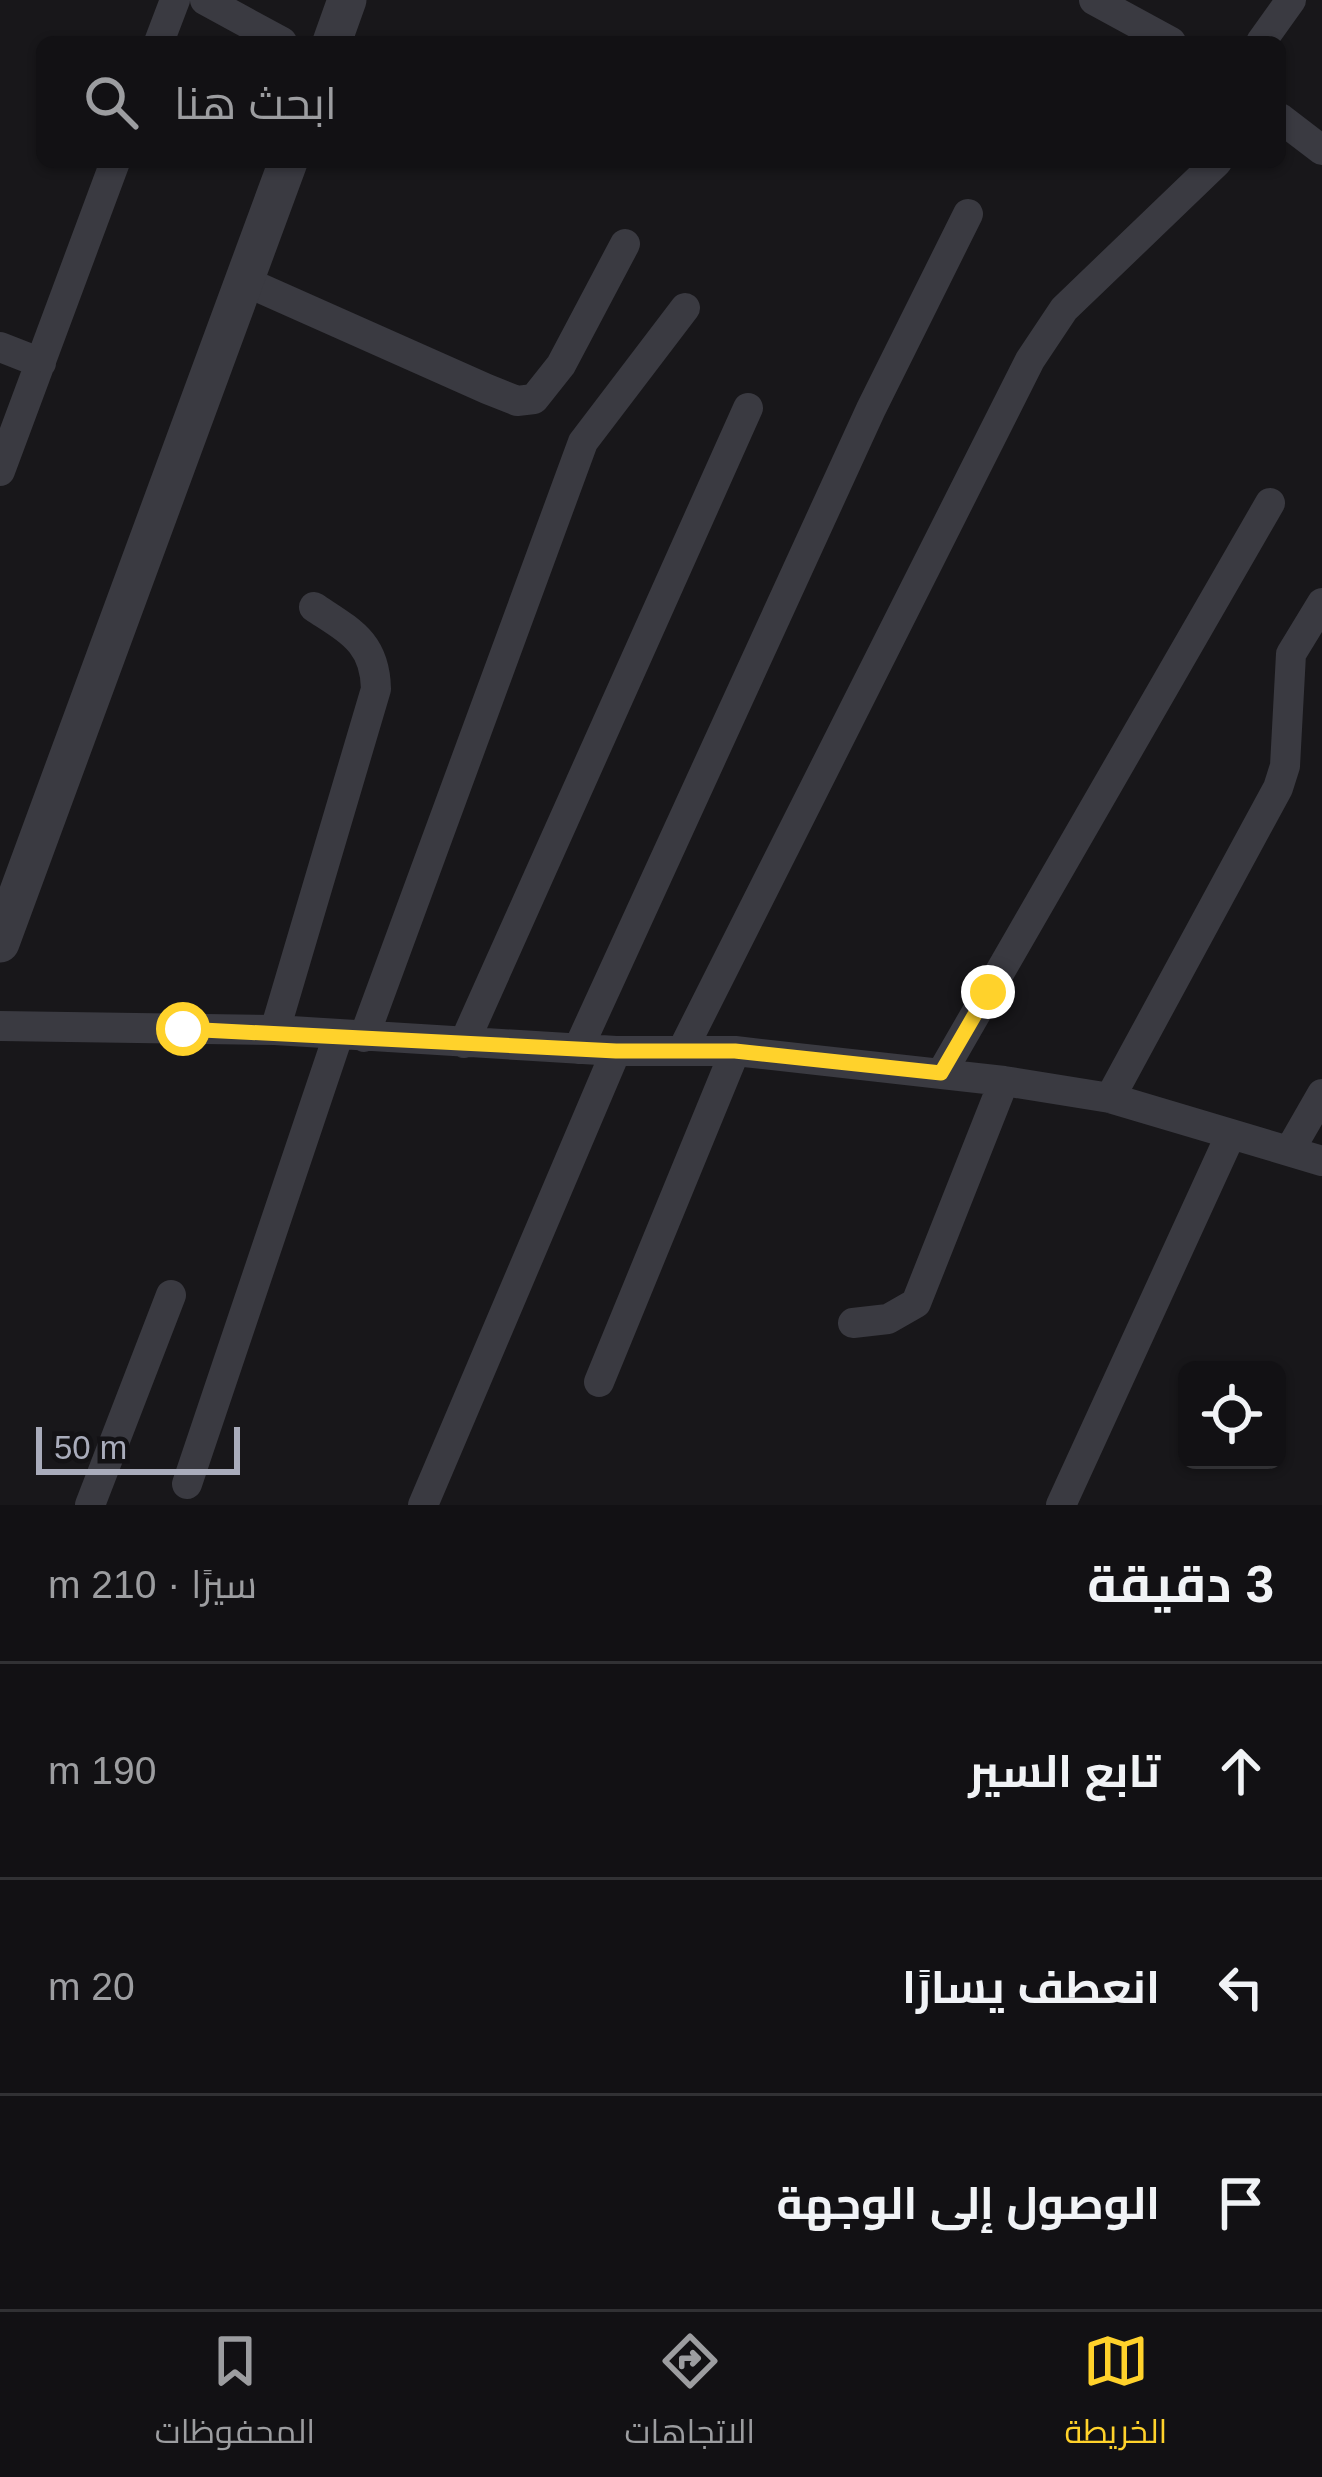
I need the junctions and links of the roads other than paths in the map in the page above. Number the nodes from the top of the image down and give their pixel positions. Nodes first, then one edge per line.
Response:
1 (175, 0) edge
2 (205, 0) edge
3 (347, 0) edge
4 (1094, 0) edge
5 (1285, 3) edge
6 (161, 36) edge
7 (272, 36) edge
8 (334, 36) edge
9 (1160, 36) edge
10 (1265, 36) edge
11 (1286, 123) edge
12 (1322, 150) edge
13 (113, 168) edge
14 (286, 168) edge
15 (1211, 168) edge
16 (968, 214) dead end
17 (625, 244) dead end
18 (244, 281) junction
19 (685, 308) dead end
20 (0, 346) edge
21 (41, 363) junction
22 (748, 407) dead end
23 (0, 471) edge
24 (1270, 503) dead end
25 (1322, 603) edge
26 (314, 607) dead end
27 (0, 943) edge
28 (0, 1026) edge
29 (275, 1030) junction
30 (351, 1037) junction
31 (464, 1043) junction
32 (578, 1049) junction
33 (616, 1051) junction
34 (682, 1051) junction
35 (735, 1051) junction
36 (941, 1073) junction
37 (1004, 1081) junction
38 (1322, 1094) edge
39 (1109, 1098) junction
40 (1231, 1134) junction
41 (1291, 1148) junction
42 (1322, 1161) edge
43 (171, 1295) dead end
44 (853, 1323) dead end
45 (599, 1382) dead end
46 (187, 1484) dead end
47 (90, 1505) edge
48 (423, 1505) edge
49 (1061, 1505) edge

1 - 6 street
2 - 7 street
3 - 8 street
4 - 9 street
5 - 10 street
11 - 12 street
13 - 21 street
14 - 18 street
15 - 34 street
16 - 32 street
17 - 18 street
18 - 27 street
19 - 30 street
20 - 21 street
21 - 23 street
22 - 31 street
24 - 36 street
25 - 39 street
26 - 29 street
28 - 29 street
29 - 30 street
30 - 31 street
30 - 46 street
31 - 32 street
32 - 33 street
33 - 34 street
33 - 48 street
34 - 35 street
35 - 36 street
35 - 45 street
36 - 37 street
37 - 39 street
37 - 44 street
38 - 41 street
39 - 40 street
40 - 41 street
40 - 49 street
41 - 42 street
43 - 47 street

